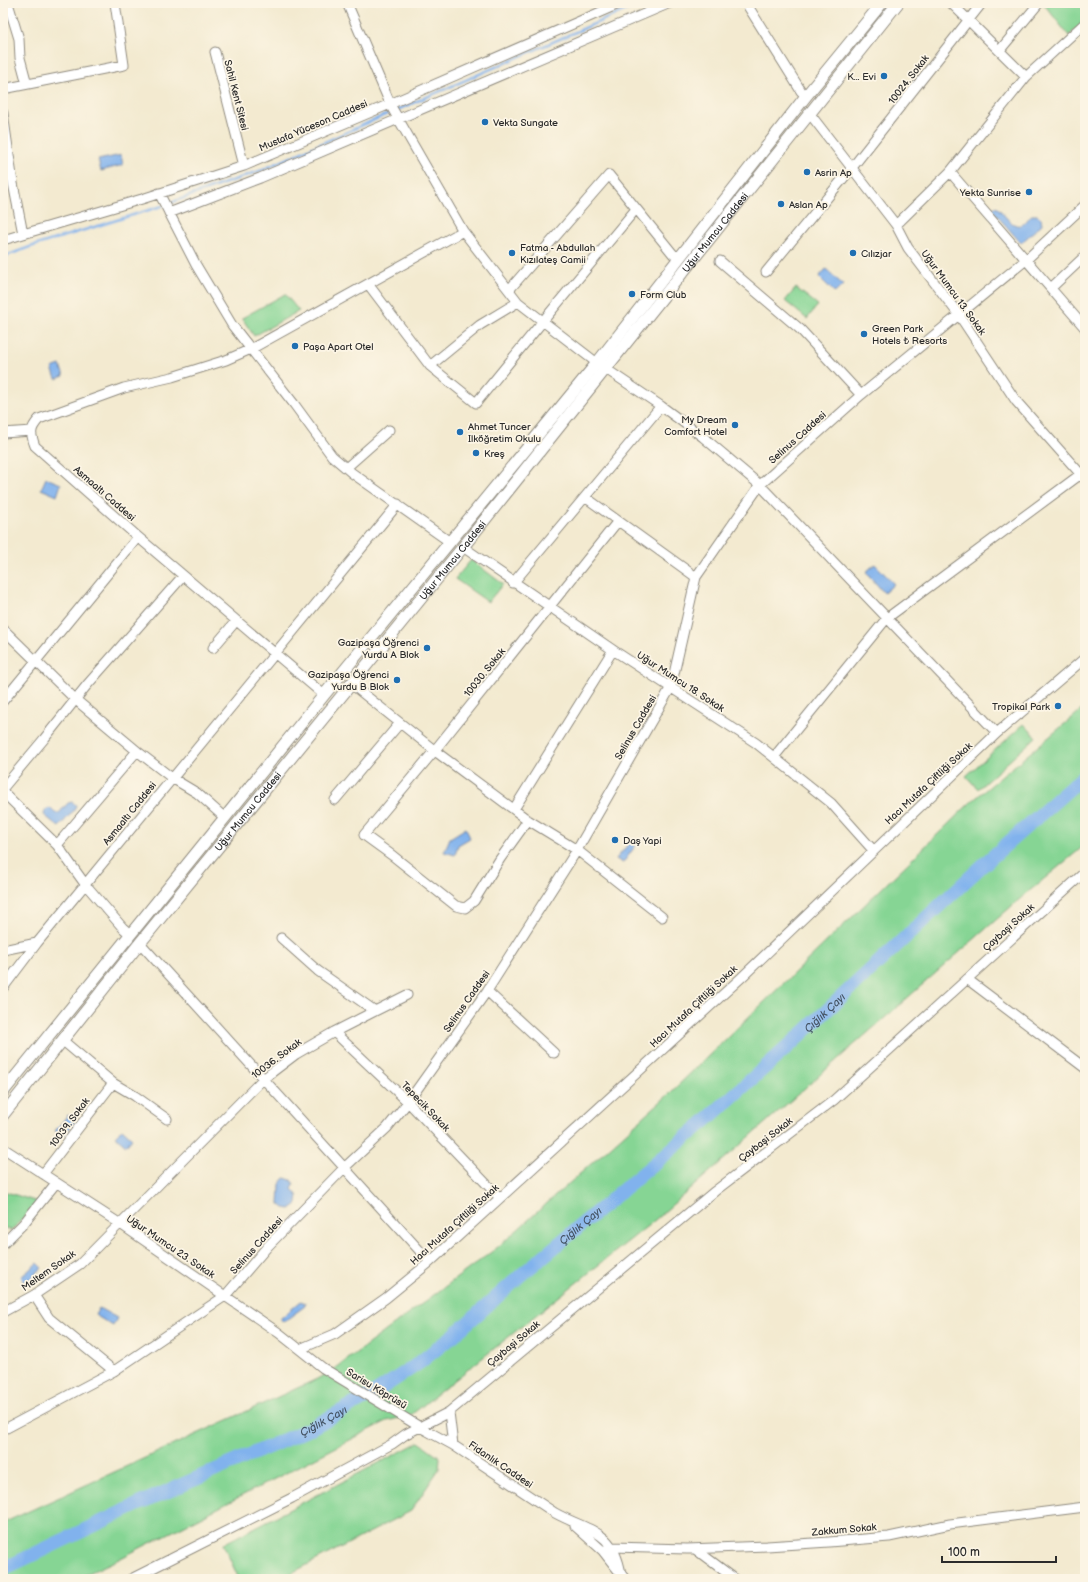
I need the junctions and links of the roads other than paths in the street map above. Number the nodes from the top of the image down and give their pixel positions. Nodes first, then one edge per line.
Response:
1 (8, 3) edge
2 (115, 3) edge
3 (347, 3) edge
4 (621, 3) edge
5 (670, 3) edge
6 (746, 3) edge
7 (882, 3) edge
8 (898, 3) edge
9 (951, 3) edge
10 (982, 3) edge
11 (1039, 3) edge
12 (969, 20) junction
13 (1085, 23) edge
14 (1000, 50) junction
15 (215, 52) dead end
16 (1026, 77) junction
17 (27, 84) junction
18 (3, 90) edge
19 (806, 96) junction
20 (394, 111) junction
21 (3, 113) edge
22 (810, 114) junction
23 (244, 166) junction
24 (851, 169) junction
25 (950, 172) junction
26 (159, 193) junction
27 (1085, 205) edge
28 (636, 209) junction
29 (168, 210) junction
30 (896, 225) junction
31 (463, 231) junction
32 (23, 234) junction
33 (3, 240) edge
34 (1085, 256) edge
35 (680, 257) junction
36 (1026, 259) junction
37 (720, 261) dead end
38 (766, 272) dead end
39 (368, 284) junction
40 (1051, 288) junction
41 (509, 290) junction
42 (518, 302) junction
43 (959, 315) junction
44 (542, 321) junction
45 (1085, 328) edge
46 (251, 349) junction
47 (430, 366) junction
48 (601, 366) junction
49 (861, 395) junction
50 (661, 406) junction
51 (389, 430) dead end
52 (32, 431) junction
53 (3, 433) edge
54 (346, 468) junction
55 (1084, 474) edge
56 (760, 485) junction
57 (585, 497) junction
58 (398, 504) junction
59 (618, 521) junction
60 (138, 537) junction
61 (450, 542) junction
62 (463, 547) junction
63 (184, 576) junction
64 (696, 577) junction
65 (513, 583) junction
66 (550, 607) junction
67 (887, 618) junction
68 (236, 621) junction
69 (3, 628) edge
70 (213, 648) dead end
71 (613, 650) junction
72 (275, 654) junction
73 (1085, 658) edge
74 (37, 660) junction
75 (350, 683) junction
76 (671, 687) junction
77 (324, 695) junction
78 (3, 700) edge
79 (76, 700) junction
80 (400, 723) junction
81 (997, 733) junction
82 (435, 750) junction
83 (137, 751) junction
84 (774, 758) junction
85 (172, 778) junction
86 (3, 788) edge
87 (3, 792) edge
88 (335, 800) dead end
89 (514, 809) junction
90 (225, 818) junction
91 (528, 820) junction
92 (57, 845) junction
93 (577, 850) junction
94 (873, 850) junction
95 (1085, 872) edge
96 (85, 884) junction
97 (662, 917) dead end
98 (130, 934) junction
99 (281, 938) dead end
100 (37, 943) junction
101 (140, 943) junction
102 (3, 950) edge
103 (967, 979) junction
104 (3, 988) edge
105 (487, 991) junction
106 (407, 995) dead end
107 (375, 1011) junction
108 (334, 1032) junction
109 (62, 1040) junction
110 (554, 1053) dead end
111 (1085, 1068) edge
112 (263, 1079) junction
113 (113, 1083) junction
114 (3, 1092) edge
115 (408, 1102) junction
116 (3, 1115) edge
117 (167, 1119) dead end
118 (3, 1148) edge
119 (344, 1168) junction
120 (43, 1174) junction
121 (56, 1183) junction
122 (500, 1198) junction
123 (119, 1223) junction
124 (3, 1244) edge
125 (430, 1262) junction
126 (34, 1295) junction
127 (225, 1296) junction
128 (3, 1312) edge
129 (300, 1350) junction
130 (323, 1368) joint
131 (114, 1371) junction
132 (449, 1412) junction
133 (420, 1427) junction
134 (3, 1430) edge
135 (454, 1445) junction
136 (1085, 1507) edge
137 (570, 1521) junction
138 (612, 1547) junction
139 (695, 1549) junction
140 (603, 1551) junction
141 (623, 1576) edge
142 (131, 1579) edge
143 (735, 1579) edge

1 - 17 street
2 - 17 street
3 - 20 street
4 - 20 street, Mustafa Yüceson Caddesi
5 - 20 street, Mustafa Yüceson Caddesi
6 - 19 street
7 - 19 main road, Uğur Mumcu Caddesi
8 - 22 main road, Uğur Mumcu Caddesi
9 - 12 street
10 - 12 street, 10024. Sokak
11 - 14 street
12 - 14 street
12 - 24 street, 10024. Sokak
13 - 16 street
14 - 16 street
15 - 23 street, Sahil Kent Sitesi
16 - 25 street
17 - 18 street
19 - 35 main road, Uğur Mumcu Caddesi
20 - 23 street, Mustafa Yüceson Caddesi
20 - 29 street, Mustafa Yüceson Caddesi
20 - 31 street
21 - 32 street
22 - 24 street, Uğur Mumcu 13. Sokak
22 - 48 main road, Uğur Mumcu Caddesi
23 - 26 street, Mustafa Yüceson Caddesi
24 - 30 street, Uğur Mumcu 13. Sokak
24 - 38 street, 10024. Sokak
25 - 30 street
25 - 36 street
26 - 29 street
26 - 32 street, Mustafa Yüceson Caddesi
27 - 36 street, Selinus Caddesi
28 - 35 street
28 - 41 street
28 - 44 street
29 - 46 street
30 - 43 street, Uğur Mumcu 13. Sokak
31 - 39 street
31 - 41 street
32 - 33 street, Mustafa Yüceson Caddesi
34 - 40 street
35 - 48 main road, Uğur Mumcu Caddesi
36 - 40 street
36 - 43 street, Selinus Caddesi
37 - 49 street
39 - 46 street
39 - 47 street
40 - 45 street
41 - 42 street
42 - 44 street
42 - 47 street
43 - 49 street, Selinus Caddesi
43 - 55 street, Uğur Mumcu 13. Sokak
44 - 47 street
44 - 48 street
46 - 52 street
46 - 54 street
48 - 50 street
48 - 61 main road, Uğur Mumcu Caddesi
48 - 62 main road, Uğur Mumcu Caddesi
49 - 56 street, Selinus Caddesi
50 - 56 street
50 - 57 street
51 - 54 street
52 - 53 street
52 - 60 street, Asmaaltı Caddesi
54 - 58 street
55 - 67 street
56 - 64 street, Selinus Caddesi
56 - 67 street
57 - 59 street
57 - 65 street
58 - 61 street
58 - 72 street, Asmaaltı Caddesi
59 - 64 street
59 - 66 street, 10030. Sokak
60 - 63 street, Asmaaltı Caddesi
60 - 74 street
61 - 77 main road, Uğur Mumcu Caddesi
62 - 65 street, Uğur Mumcu 18. Sokak
62 - 75 main road, Uğur Mumcu Caddesi
63 - 68 street, Asmaaltı Caddesi
63 - 79 street
64 - 76 street, Selinus Caddesi
65 - 66 street, Uğur Mumcu 18. Sokak
66 - 71 street, Uğur Mumcu 18. Sokak
66 - 82 street, 10030. Sokak
67 - 81 street
67 - 84 street
68 - 70 street
68 - 72 street, Asmaaltı Caddesi
69 - 74 street
71 - 76 street, Uğur Mumcu 18. Sokak
71 - 89 street
72 - 77 street, Asmaaltı Caddesi
72 - 85 street, Asmaaltı Caddesi
73 - 81 street, Hacı Mutafa Çiftliği Sokak
74 - 78 street
74 - 79 street
75 - 80 street
75 - 101 main road, Uğur Mumcu Caddesi
76 - 84 street, Uğur Mumcu 18. Sokak
76 - 93 street, Selinus Caddesi
77 - 90 main road, Uğur Mumcu Caddesi
79 - 83 street
79 - 86 street
80 - 82 street
80 - 88 street
81 - 94 street, Hacı Mutafa Çiftliği Sokak
82 - 89 street
82 - 91 street, 10030. Sokak
83 - 85 street
83 - 92 street
84 - 94 street, Uğur Mumcu 18. Sokak
85 - 90 street
85 - 96 street, Asmaaltı Caddesi
87 - 92 street
89 - 91 street
90 - 98 main road, Uğur Mumcu Caddesi
91 - 93 street
92 - 96 street
93 - 97 street
93 - 105 street, Selinus Caddesi
94 - 122 street, Hacı Mutafa Çiftliği Sokak
95 - 103 street, Çaybaşi Sokak
96 - 98 street
96 - 100 street, Asmaaltı Caddesi
98 - 101 main road
98 - 114 main road, Uğur Mumcu Caddesi
99 - 107 street
100 - 102 street
100 - 104 street, Asmaaltı Caddesi
101 - 109 main road, Uğur Mumcu Caddesi
101 - 112 street
103 - 111 street
103 - 132 street, Çaybaşi Sokak
105 - 110 street
105 - 115 street, Selinus Caddesi
106 - 107 street, 10036. Sokak
107 - 108 street, 10036. Sokak
108 - 112 street, 10036. Sokak
108 - 115 street, Tepecik Sokak
109 - 113 street
109 - 116 main road, Uğur Mumcu Caddesi
112 - 119 street
112 - 123 street, 10036. Sokak
113 - 117 street
113 - 120 street, 10039. Sokak
115 - 119 street, Selinus Caddesi
115 - 122 street, Tepecik Sokak
118 - 120 street, Uğur Mumcu 23. Sokak
119 - 125 street
119 - 127 street, Selinus Caddesi
120 - 121 street, Uğur Mumcu 23. Sokak
121 - 123 street, Uğur Mumcu 23. Sokak
121 - 124 street
122 - 125 street, Hacı Mutafa Çiftliği Sokak
123 - 126 street, Meltem Sokak
123 - 127 street, Uğur Mumcu 23. Sokak
125 - 129 street, Hacı Mutafa Çiftliği Sokak
126 - 128 street, Meltem Sokak
126 - 131 street
127 - 129 street, Uğur Mumcu 23. Sokak
127 - 131 street, Selinus Caddesi
129 - 130 street, Uğur Mumcu 23. Sokak
130 - 133 street, Sarisu Kōprüsü
131 - 134 street, Selinus Caddesi
132 - 133 street, Çaybaşi Sokak
132 - 135 street
133 - 135 street, Fidanlık Caddesi
133 - 142 street, Çaybaşi Sokak
135 - 137 street, Fidanlık Caddesi
136 - 139 street, Zakkum Sokak
137 - 138 street, Fidanlık Caddesi
137 - 140 street, Fidanlık Caddesi
138 - 139 street, Zakkum Sokak
138 - 140 street, Zakkum Sokak
138 - 141 street, Fidanlık Caddesi
139 - 143 street
140 - 141 street, Fidanlık Caddesi

